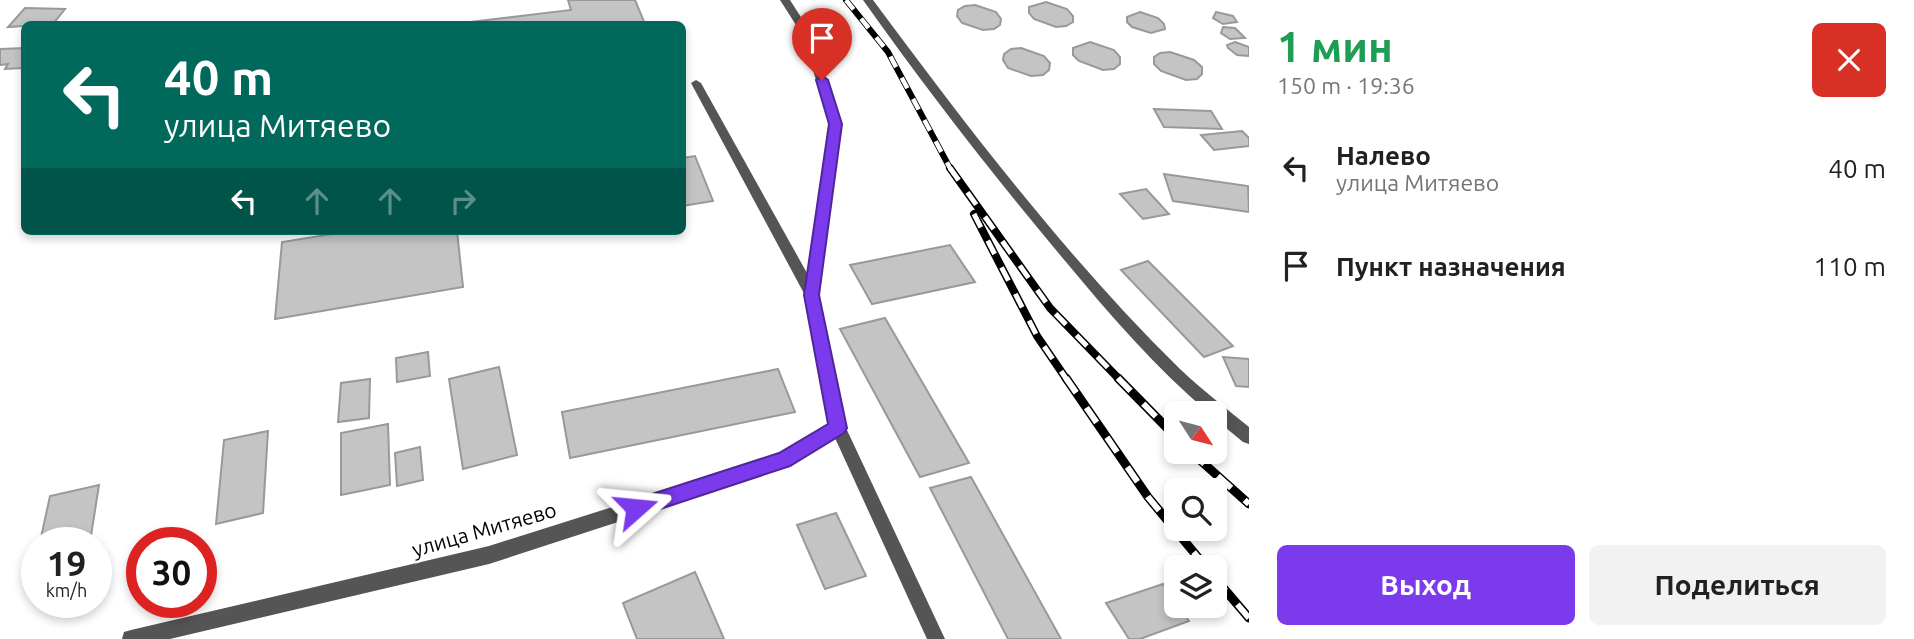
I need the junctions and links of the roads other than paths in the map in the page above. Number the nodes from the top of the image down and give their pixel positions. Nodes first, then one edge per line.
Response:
1 (785, 0) edge
2 (868, 0) edge
3 (696, 83) dead end
4 (812, 295) junction
5 (838, 428) junction
6 (1249, 437) edge
7 (131, 639) edge
8 (936, 639) edge

1 - 4 street
2 - 6 street
3 - 4 street
4 - 5 street
5 - 7 street, улица Митяево
5 - 8 street

